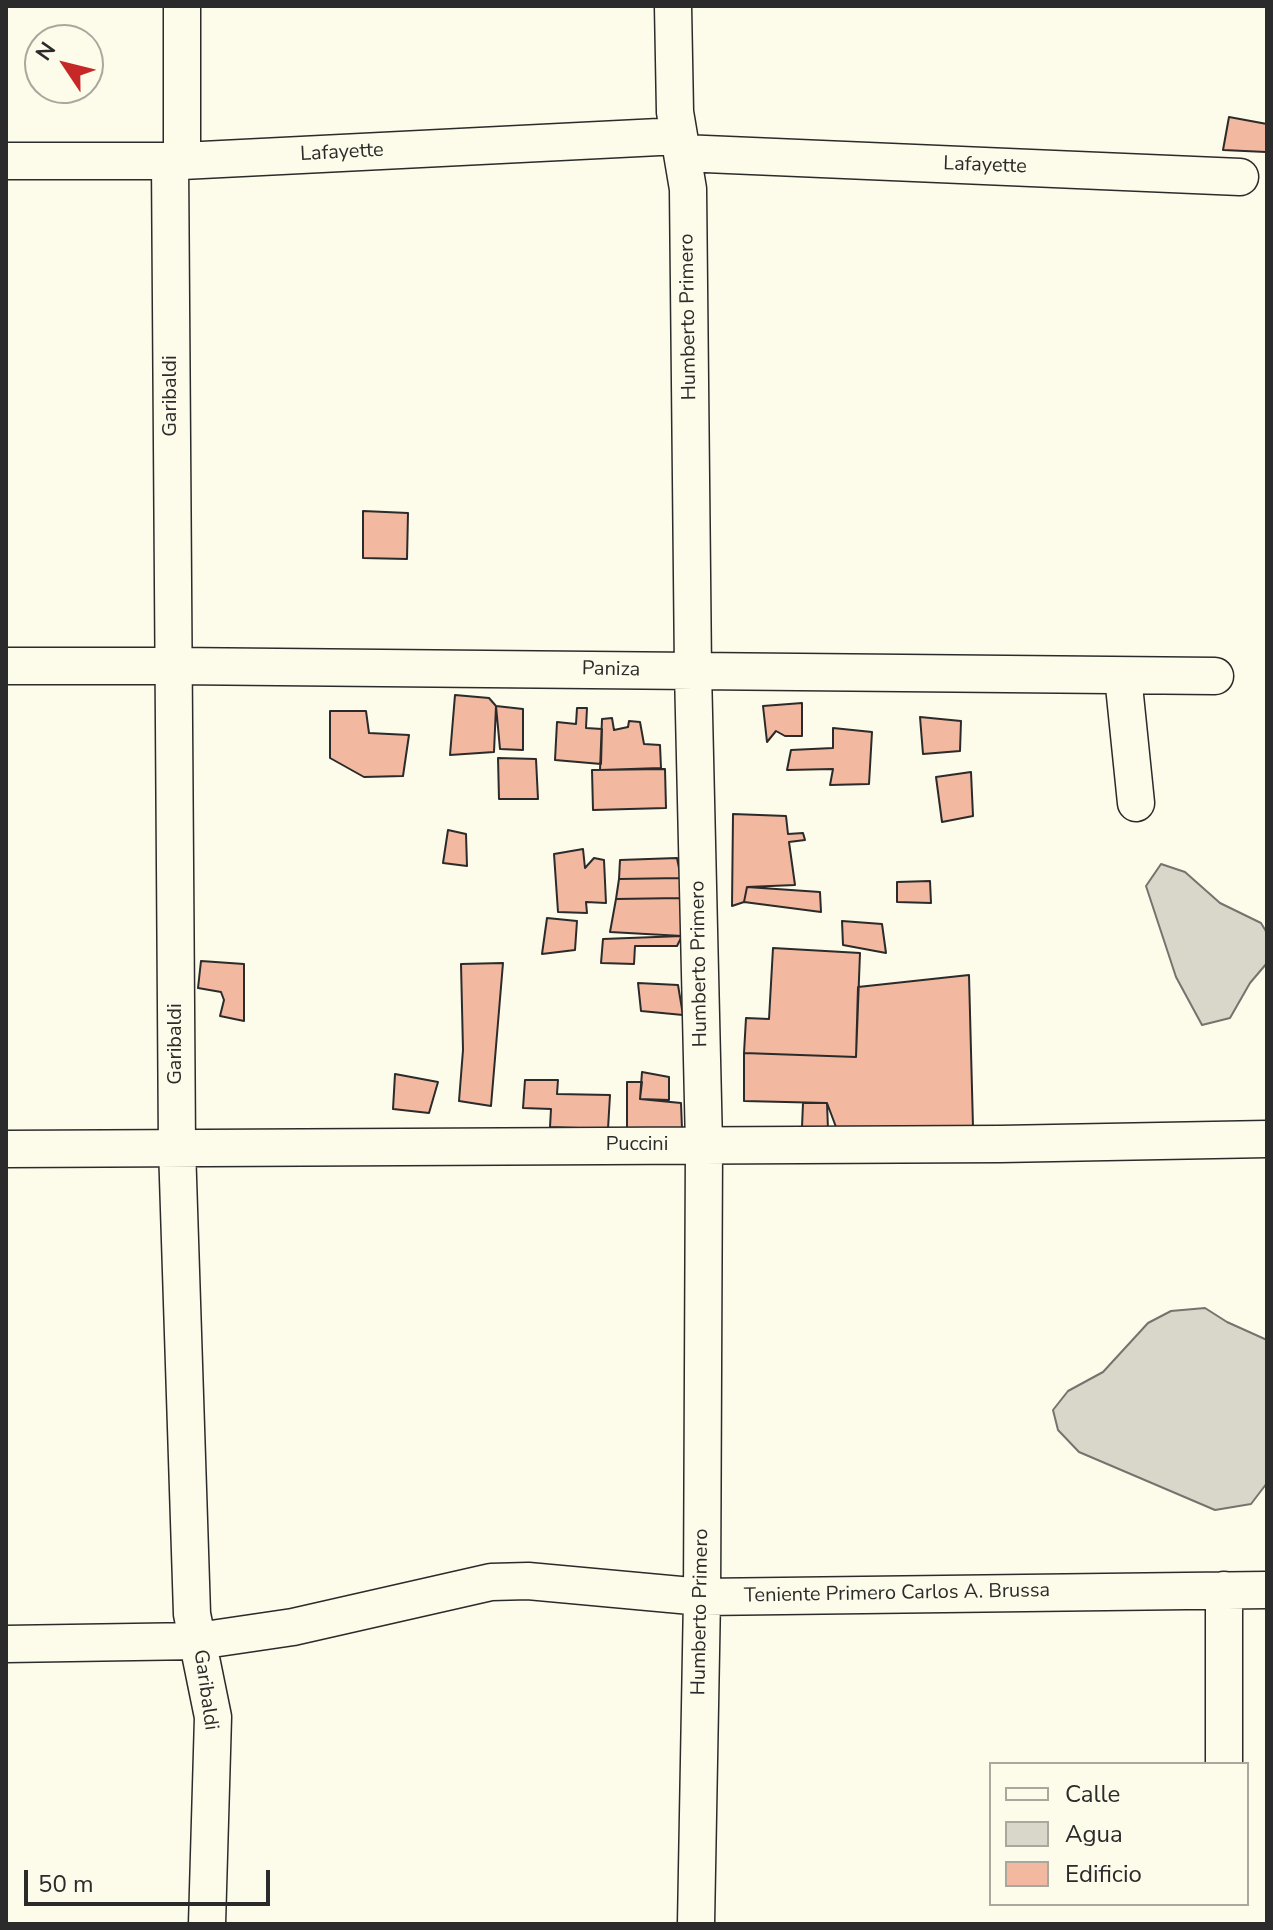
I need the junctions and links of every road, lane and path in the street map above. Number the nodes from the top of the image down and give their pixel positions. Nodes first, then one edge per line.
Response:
1 (182, 6) edge
2 (673, 6) edge
3 (680, 144) junction
4 (6, 161) edge
5 (176, 161) junction
6 (1240, 177) dead end
7 (6, 666) edge
8 (174, 666) junction
9 (693, 671) junction
10 (1123, 676) junction
11 (1215, 676) dead end
12 (1136, 803) dead end
13 (1267, 1139) edge
14 (704, 1145) junction
15 (177, 1147) junction
16 (6, 1149) edge
17 (1224, 1590) junction
18 (1267, 1590) edge
19 (702, 1597) junction
20 (198, 1641) junction
21 (6, 1644) edge
22 (1224, 1762) edge
23 (207, 1924) edge
24 (696, 1924) edge

1 - 5 street, Garibaldi
2 - 3 street, Humberto Primero
3 - 5 street, Lafayette
3 - 6 street, Lafayette
3 - 9 street, Humberto Primero
4 - 5 street, Lafayette
5 - 8 street, Garibaldi
7 - 8 street, Paniza
8 - 9 street, Paniza
8 - 15 street, Garibaldi
9 - 10 street, Paniza
9 - 14 street, Humberto Primero
10 - 11 street, Paniza
10 - 12 street
13 - 14 street, Puccini
14 - 15 street, Puccini
14 - 19 street, Humberto Primero
15 - 16 street, Puccini
15 - 20 street, Garibaldi
17 - 18 street, Teniente Primero Carlos A. Brussa
17 - 19 street, Teniente Primero Carlos A. Brussa
17 - 22 street
19 - 20 street, Teniente Primero Carlos A. Brussa
19 - 24 street, Humberto Primero
20 - 21 street, Teniente Primero Carlos A. Brussa
20 - 23 street, Garibaldi

